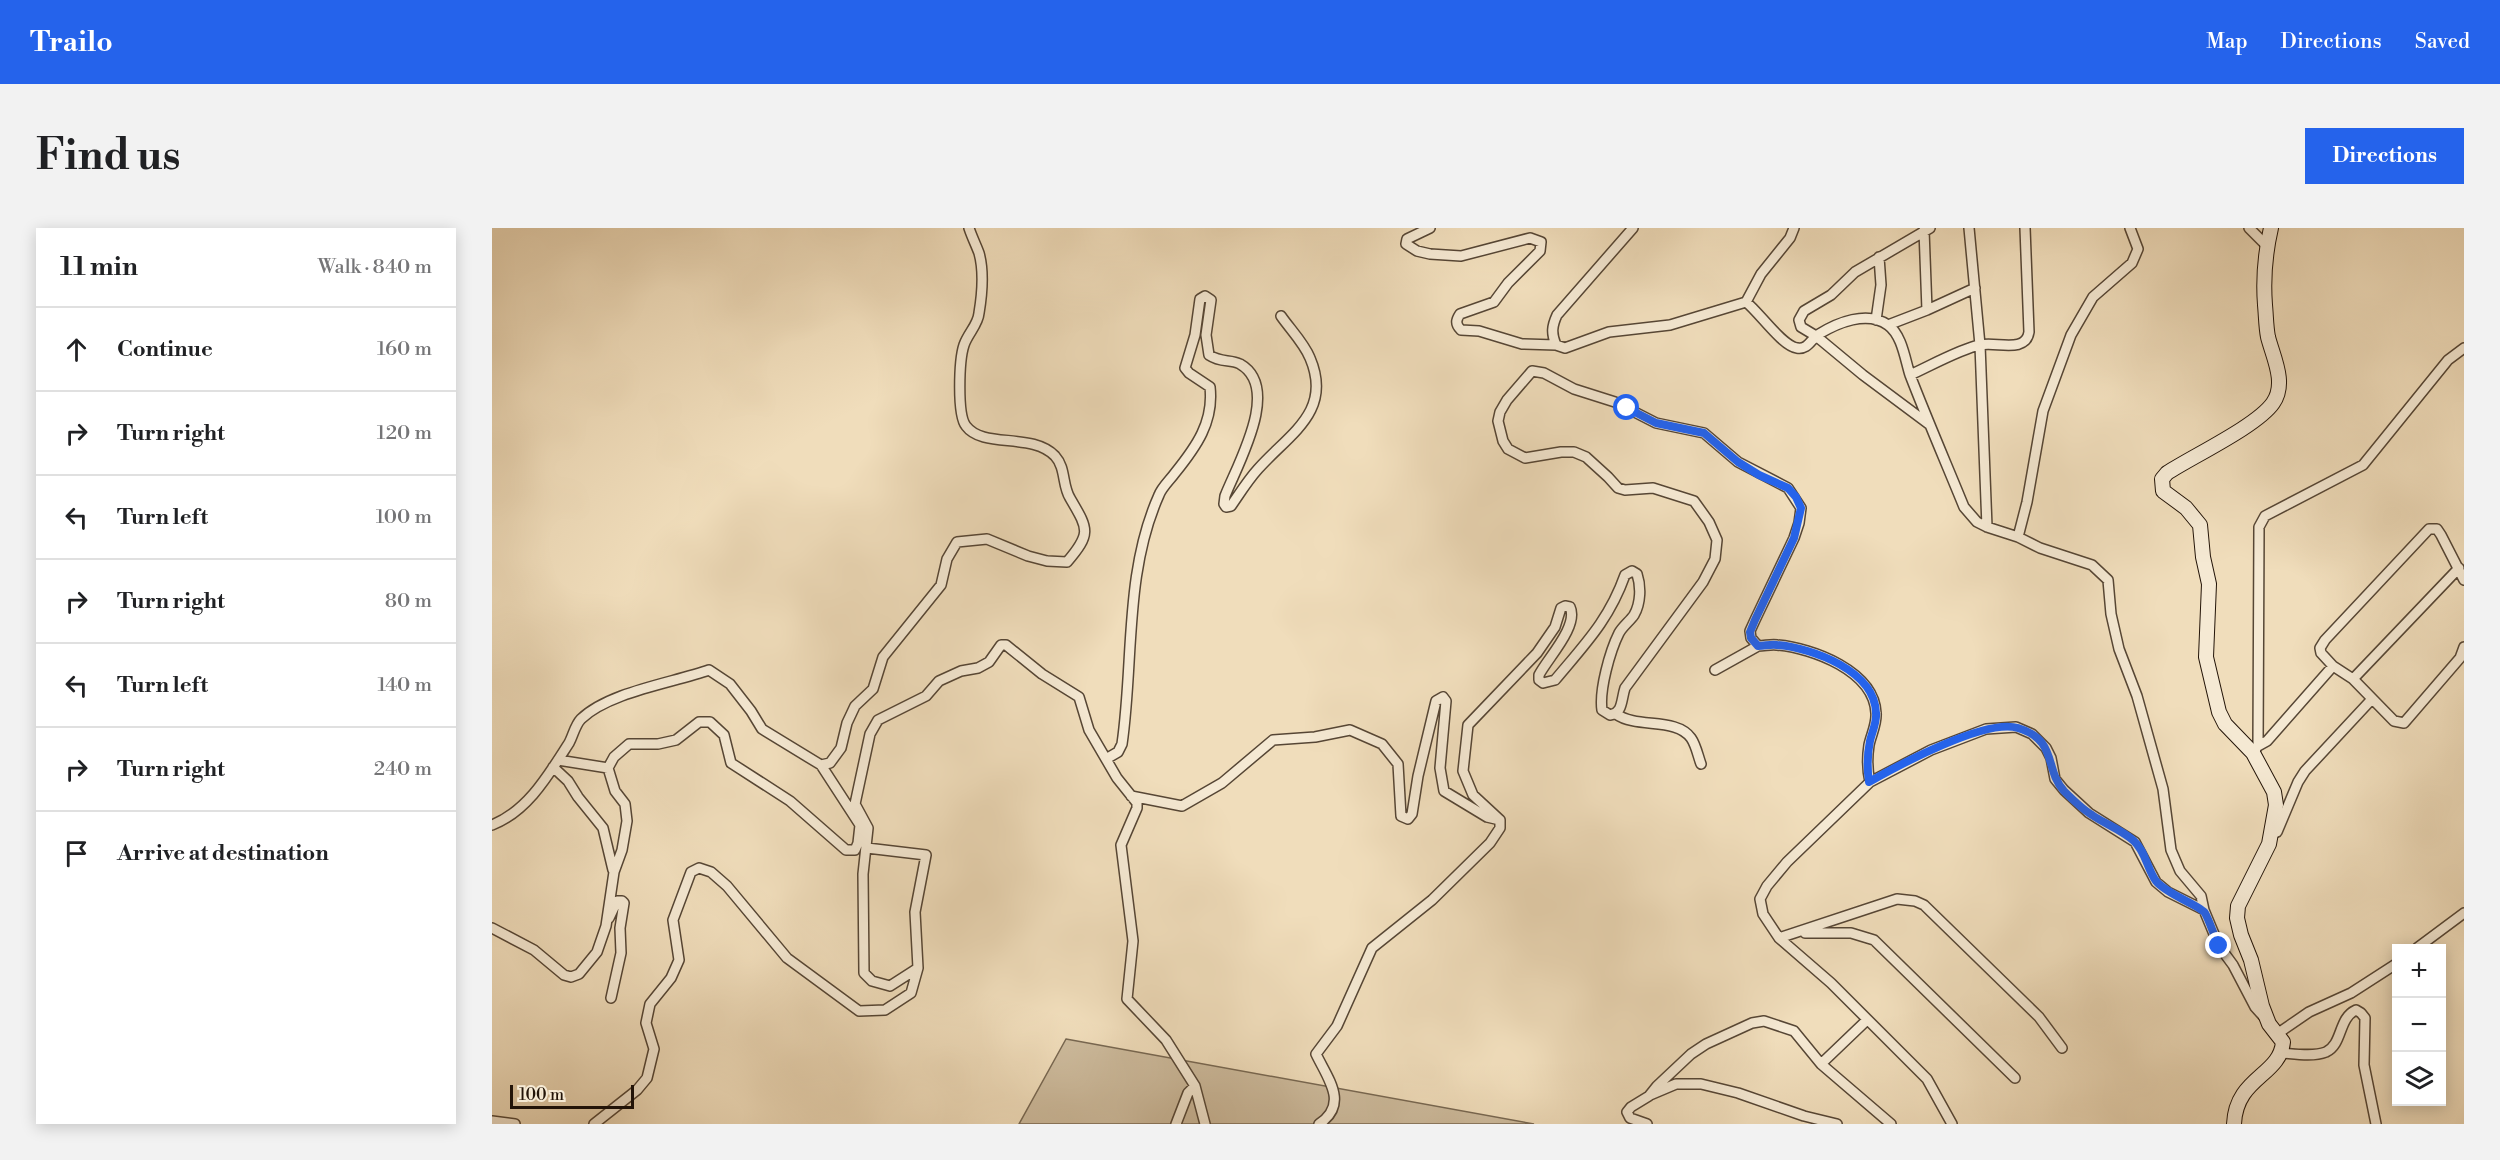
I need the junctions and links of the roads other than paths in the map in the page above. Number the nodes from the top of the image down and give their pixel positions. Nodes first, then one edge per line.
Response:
1 (969, 228) edge
2 (1430, 228) edge
3 (1633, 228) edge
4 (1794, 228) edge
5 (1969, 228) edge
6 (2025, 228) edge
7 (2130, 228) edge
8 (2249, 228) edge
9 (2271, 228) edge
10 (1927, 229) edge
11 (2267, 246) junction
12 (1879, 257) junction
13 (1975, 288) junction
14 (1746, 302) junction
15 (1927, 310) junction
16 (1281, 316) dead end
17 (1876, 320) junction
18 (1888, 325) junction
19 (1816, 336) junction
20 (1556, 345) junction
21 (1980, 345) junction
22 (2464, 348) edge
23 (1910, 375) junction
24 (1931, 426) junction
25 (1987, 527) junction
26 (2018, 537) junction
27 (2459, 568) junction
28 (2464, 580) edge
29 (1758, 646) junction
30 (2464, 647) edge
31 (2332, 666) junction
32 (1715, 670) dead end
33 (2353, 679) junction
34 (2372, 699) junction
35 (1616, 714) junction
36 (2256, 749) junction
37 (1106, 759) junction
38 (556, 764) junction
39 (1701, 764) dead end
40 (822, 765) junction
41 (608, 768) junction
42 (1869, 782) junction
43 (1131, 796) junction
44 (852, 806) junction
45 (1500, 820) junction
46 (492, 825) edge
47 (2272, 833) junction
48 (867, 848) junction
49 (614, 872) junction
50 (2204, 910) junction
51 (2464, 913) edge
52 (606, 926) junction
53 (492, 928) edge
54 (1796, 933) junction
55 (1779, 938) junction
56 (2422, 944) edge
57 (2392, 967) edge
58 (918, 968) junction
59 (2351, 993) junction
60 (611, 998) dead end
61 (2356, 1010) junction
62 (1867, 1020) junction
63 (2273, 1029) junction
64 (2062, 1048) dead end
65 (2282, 1053) junction
66 (1821, 1064) junction
67 (2014, 1078) dead end
68 (1195, 1086) junction
69 (1649, 1096) junction
70 (492, 1121) edge
71 (515, 1124) edge
72 (594, 1124) edge
73 (1176, 1124) edge
74 (1206, 1124) edge
75 (1319, 1124) edge
76 (1647, 1124) edge
77 (1837, 1124) edge
78 (1891, 1124) edge
79 (1952, 1124) edge
80 (2234, 1124) edge
81 (2376, 1124) edge

1 - 40 street
2 - 20 street
3 - 20 street
4 - 14 street
5 - 13 street
6 - 21 street
7 - 26 street
8 - 11 street
9 - 11 main road
10 - 12 street
10 - 15 street
11 - 36 main road
12 - 17 street
12 - 19 street
13 - 15 street
13 - 21 street
14 - 19 street
14 - 20 street
15 - 18 street
16 - 37 street
17 - 18 street
17 - 19 street
18 - 23 street
19 - 24 street
21 - 23 street
21 - 25 street
22 - 36 street
23 - 24 street
24 - 25 street
25 - 26 street
26 - 50 street
27 - 28 street
27 - 31 street
27 - 33 street
29 - 32 street
29 - 35 street
29 - 42 street
30 - 34 street
31 - 33 street
31 - 36 street
33 - 34 street
34 - 47 street
35 - 39 street
35 - 45 street
36 - 47 main road
37 - 43 street
37 - 44 street
38 - 40 street
38 - 41 street
38 - 46 street
38 - 49 street
40 - 44 street
41 - 44 street
41 - 49 street
42 - 50 street
42 - 55 street
43 - 45 street
43 - 68 street
44 - 48 street
45 - 75 street
47 - 63 main road
48 - 58 street
48 - 58 street
49 - 52 street
50 - 63 street
51 - 56 street
52 - 53 street
52 - 60 street
54 - 55 street
54 - 64 street
54 - 67 street
55 - 62 street
57 - 59 street
58 - 72 street
59 - 61 street
59 - 63 street
61 - 65 street
61 - 81 street
62 - 66 street
62 - 79 street
63 - 65 main road
65 - 80 main road
66 - 69 street
66 - 78 street
68 - 73 street
68 - 74 street
69 - 76 street
69 - 77 street
70 - 71 street

